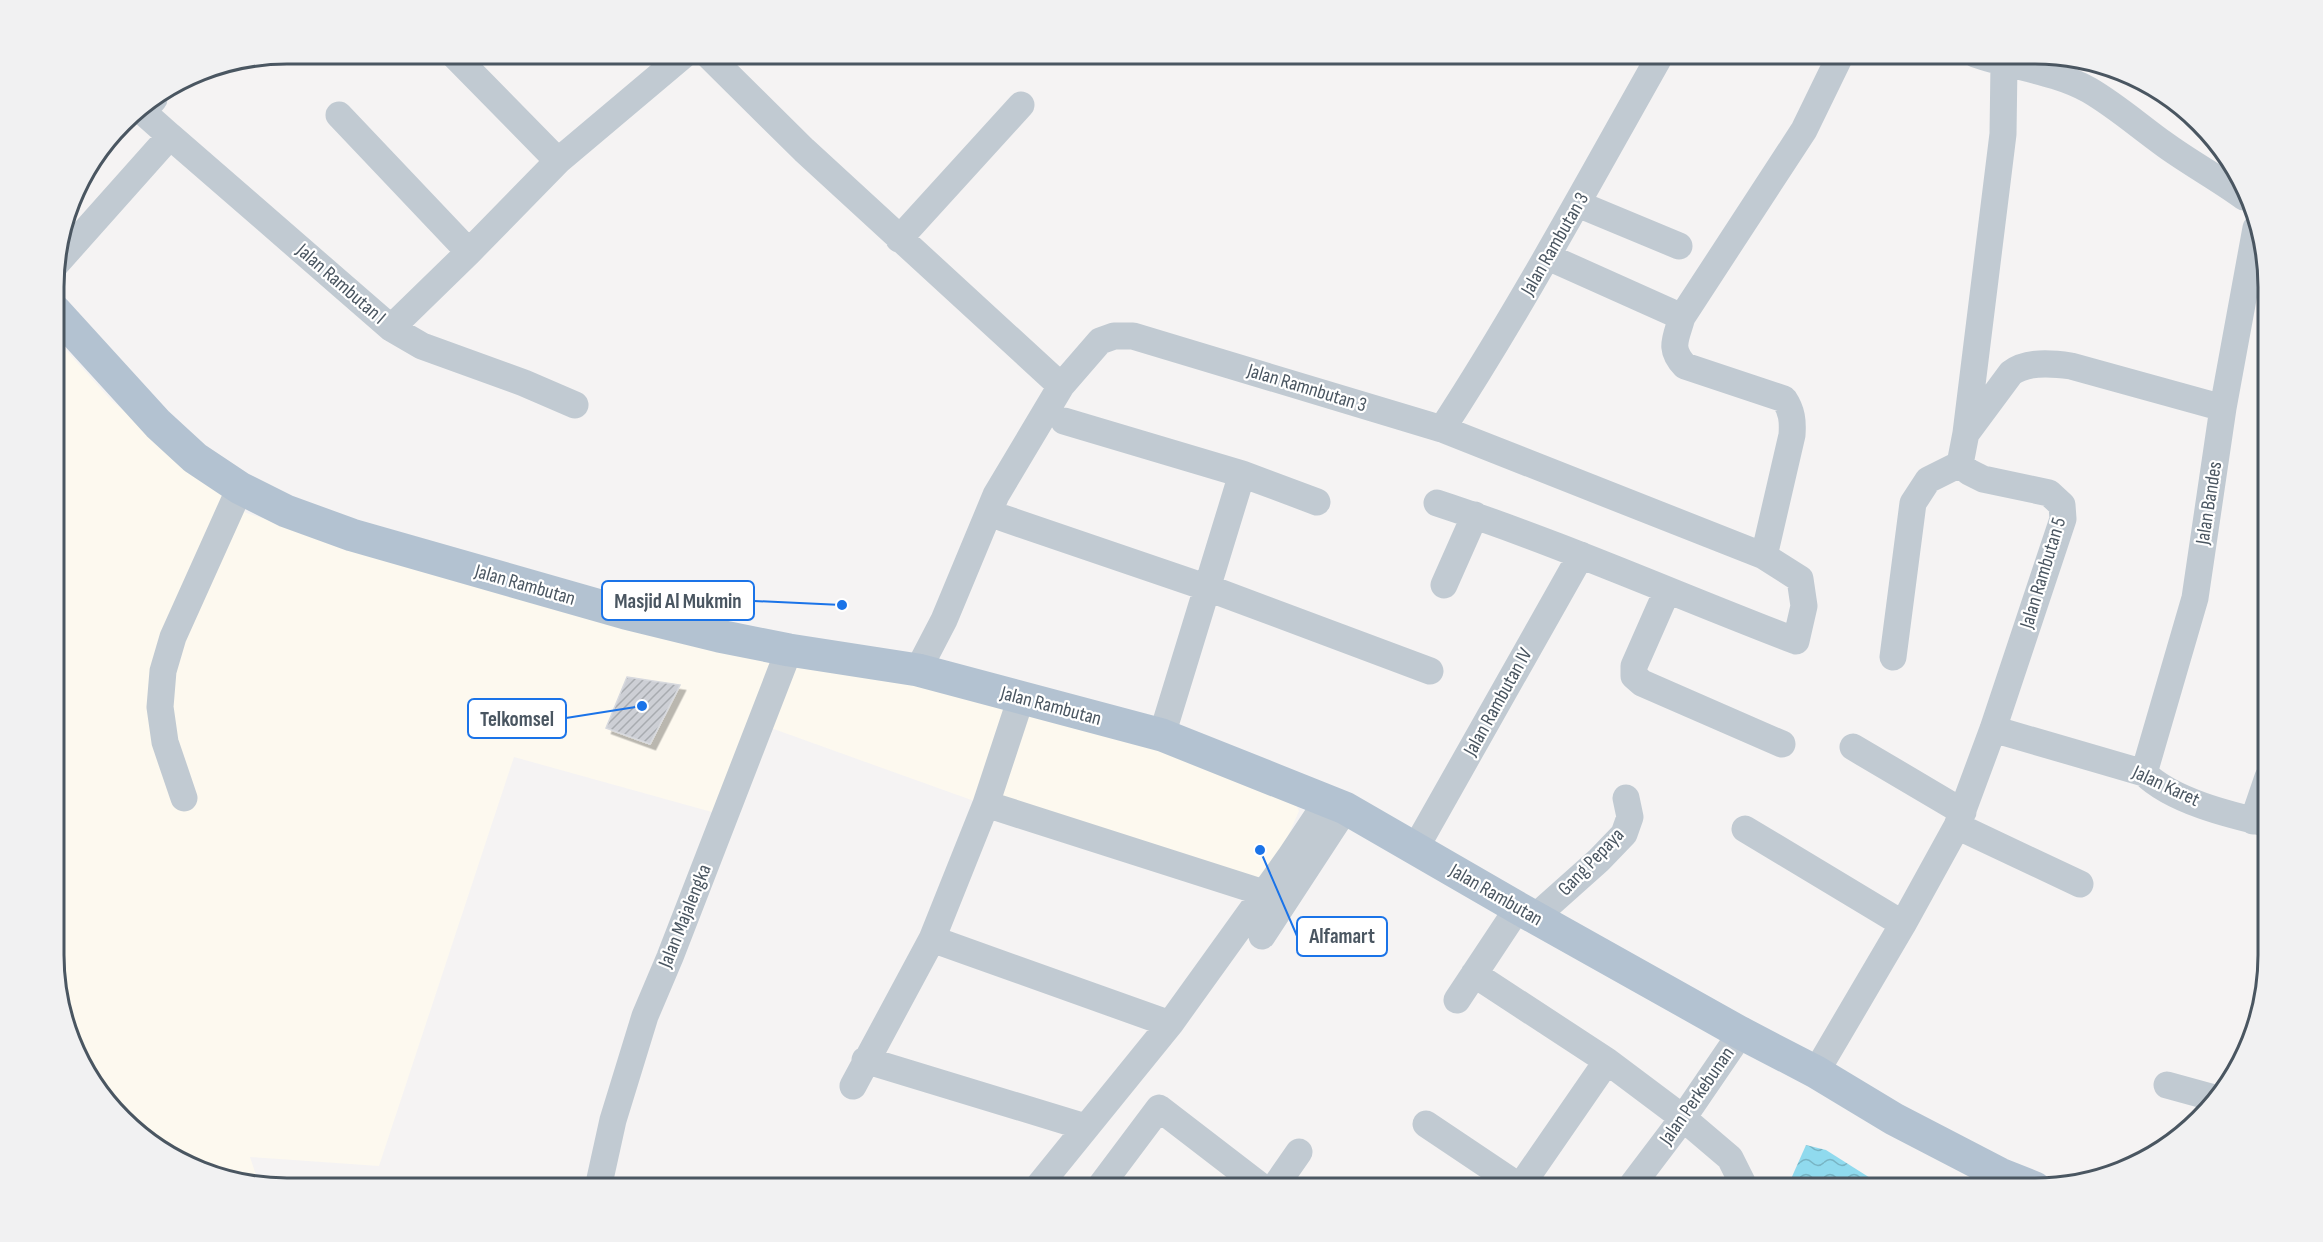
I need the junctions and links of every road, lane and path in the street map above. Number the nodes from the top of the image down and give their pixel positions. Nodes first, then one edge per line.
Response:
1 (463, 64) edge
2 (673, 64) edge
3 (717, 64) edge
4 (1655, 64) edge
5 (1836, 64) edge
6 (2004, 64) joint
7 (1021, 105) dead end
8 (146, 115) edge
9 (339, 115) dead end
10 (170, 136) junction
11 (558, 161) junction
12 (2238, 193) edge
13 (1578, 204) junction
14 (899, 239) junction
15 (2254, 242) edge
16 (1679, 246) dead end
17 (67, 251) edge
18 (469, 252) junction
19 (1548, 257) junction
20 (1682, 317) junction
21 (64, 321) edge
22 (391, 328) junction
23 (1061, 386) junction
24 (575, 405) dead end
25 (2223, 408) junction
26 (1064, 421) dead end
27 (1442, 429) junction
28 (1966, 433) junction
29 (1960, 464) junction
30 (1242, 474) junction
31 (240, 488) junction
32 (1317, 502) dead end
33 (1437, 503) dead end
34 (1475, 515) junction
35 (1003, 518) dead end
36 (1581, 555) junction
37 (1764, 556) junction
38 (1444, 585) dead end
39 (1208, 588) junction
40 (1667, 591) junction
41 (789, 650) junction
42 (1893, 657) dead end
43 (918, 670) junction
44 (1430, 670) dead end
45 (1021, 698) junction
46 (1993, 729) junction
47 (1162, 735) junction
48 (1782, 744) dead end
49 (1853, 747) dead end
50 (2144, 773) junction
51 (184, 798) dead end
52 (1626, 798) dead end
53 (986, 804) junction
54 (1337, 804) junction
55 (1960, 819) junction
56 (2258, 821) edge
57 (1745, 829) dead end
58 (1415, 849) junction
59 (2080, 884) dead end
60 (1264, 893) junction
61 (1526, 913) junction
62 (1903, 924) junction
63 (1262, 936) dead end
64 (932, 939) junction
65 (1474, 974) junction
66 (1457, 1000) dead end
67 (1170, 1024) junction
68 (1741, 1033) junction
69 (865, 1060) junction
70 (1607, 1061) junction
71 (1816, 1072) junction
72 (2167, 1085) dead end
73 (853, 1086) dead end
74 (2208, 1096) edge
75 (1683, 1118) junction
76 (1426, 1124) dead end
77 (1085, 1127) junction
78 (1299, 1152) dead end
79 (600, 1178) edge
80 (1045, 1178) edge
81 (1106, 1178) edge
82 (1250, 1178) edge
83 (1281, 1178) edge
84 (1506, 1178) edge
85 (1525, 1178) edge
86 (1638, 1178) edge
87 (1740, 1178) edge
88 (2003, 1178) edge

1 - 11 street
2 - 11 street, Jalan Rambutan I
3 - 14 street
4 - 13 street, Jalan Rambutan 3
5 - 20 street
6 - 12 street
6 - 28 street
7 - 14 street
8 - 10 street, Jalan Rambutan I
9 - 18 street
10 - 17 street
10 - 22 street, Jalan Rambutan I
11 - 18 street, Jalan Rambutan I
13 - 16 street
13 - 19 street, Jalan Rambutan 3
14 - 23 street
15 - 25 street, Jalan Bandes
18 - 22 street, Jalan Rambutan I
19 - 20 street
19 - 27 street, Jalan Rambutan 3
20 - 37 street
21 - 31 main road, Jalan Rambutan
22 - 24 street
23 - 27 street, Jalan Ramnbutan 3
23 - 43 street, Jalan Ramnbutan 3
25 - 28 street
25 - 50 street, Jalan Bandes
26 - 30 street
27 - 37 street, Jalan Ramnbutan 3
28 - 29 street
29 - 42 street
29 - 46 street, Jalan Rambutan 5
30 - 32 street
30 - 39 street
31 - 41 main road, Jalan Rambutan
31 - 51 street
33 - 34 street
34 - 36 street
34 - 38 street
35 - 39 street
36 - 40 street
36 - 58 street, Jalan Rambutan IV
37 - 40 street, Jalan Ramnbutan 3
39 - 44 street
39 - 47 street
40 - 48 street
41 - 43 main road, Jalan Rambutan
41 - 79 street, Jalan Majalengka
43 - 45 main road, Jalan Rambutan
45 - 47 main road, Jalan Rambutan
45 - 53 street
46 - 50 street, Jalan Karet
46 - 55 street, Jalan Rambutan 5
47 - 54 main road, Jalan Rambutan
49 - 55 street
50 - 56 street, Jalan Karet
52 - 61 street, Gang Pepaya
53 - 60 street
53 - 64 street
54 - 58 main road, Jalan Rambutan
54 - 60 street
54 - 63 street
55 - 59 street
55 - 62 street, Jalan Rambutan 5
57 - 62 street
58 - 61 main road, Jalan Rambutan
60 - 67 street
61 - 65 street, Gang Pepaya
61 - 68 main road, Jalan Rambutan
62 - 71 street, Jalan Rambutan 5
64 - 67 street
64 - 69 street
65 - 66 street, Gang Pepaya
65 - 70 street
67 - 77 street
68 - 71 main road, Jalan Rambutan
68 - 75 street, Jalan Perkebunan
69 - 73 street
69 - 77 street
70 - 75 street
70 - 85 street
71 - 88 main road, Jalan Rambutan
72 - 74 street
75 - 86 street, Jalan Perkebunan
75 - 87 street
76 - 84 street
77 - 80 street
78 - 83 street
81 - 82 street

